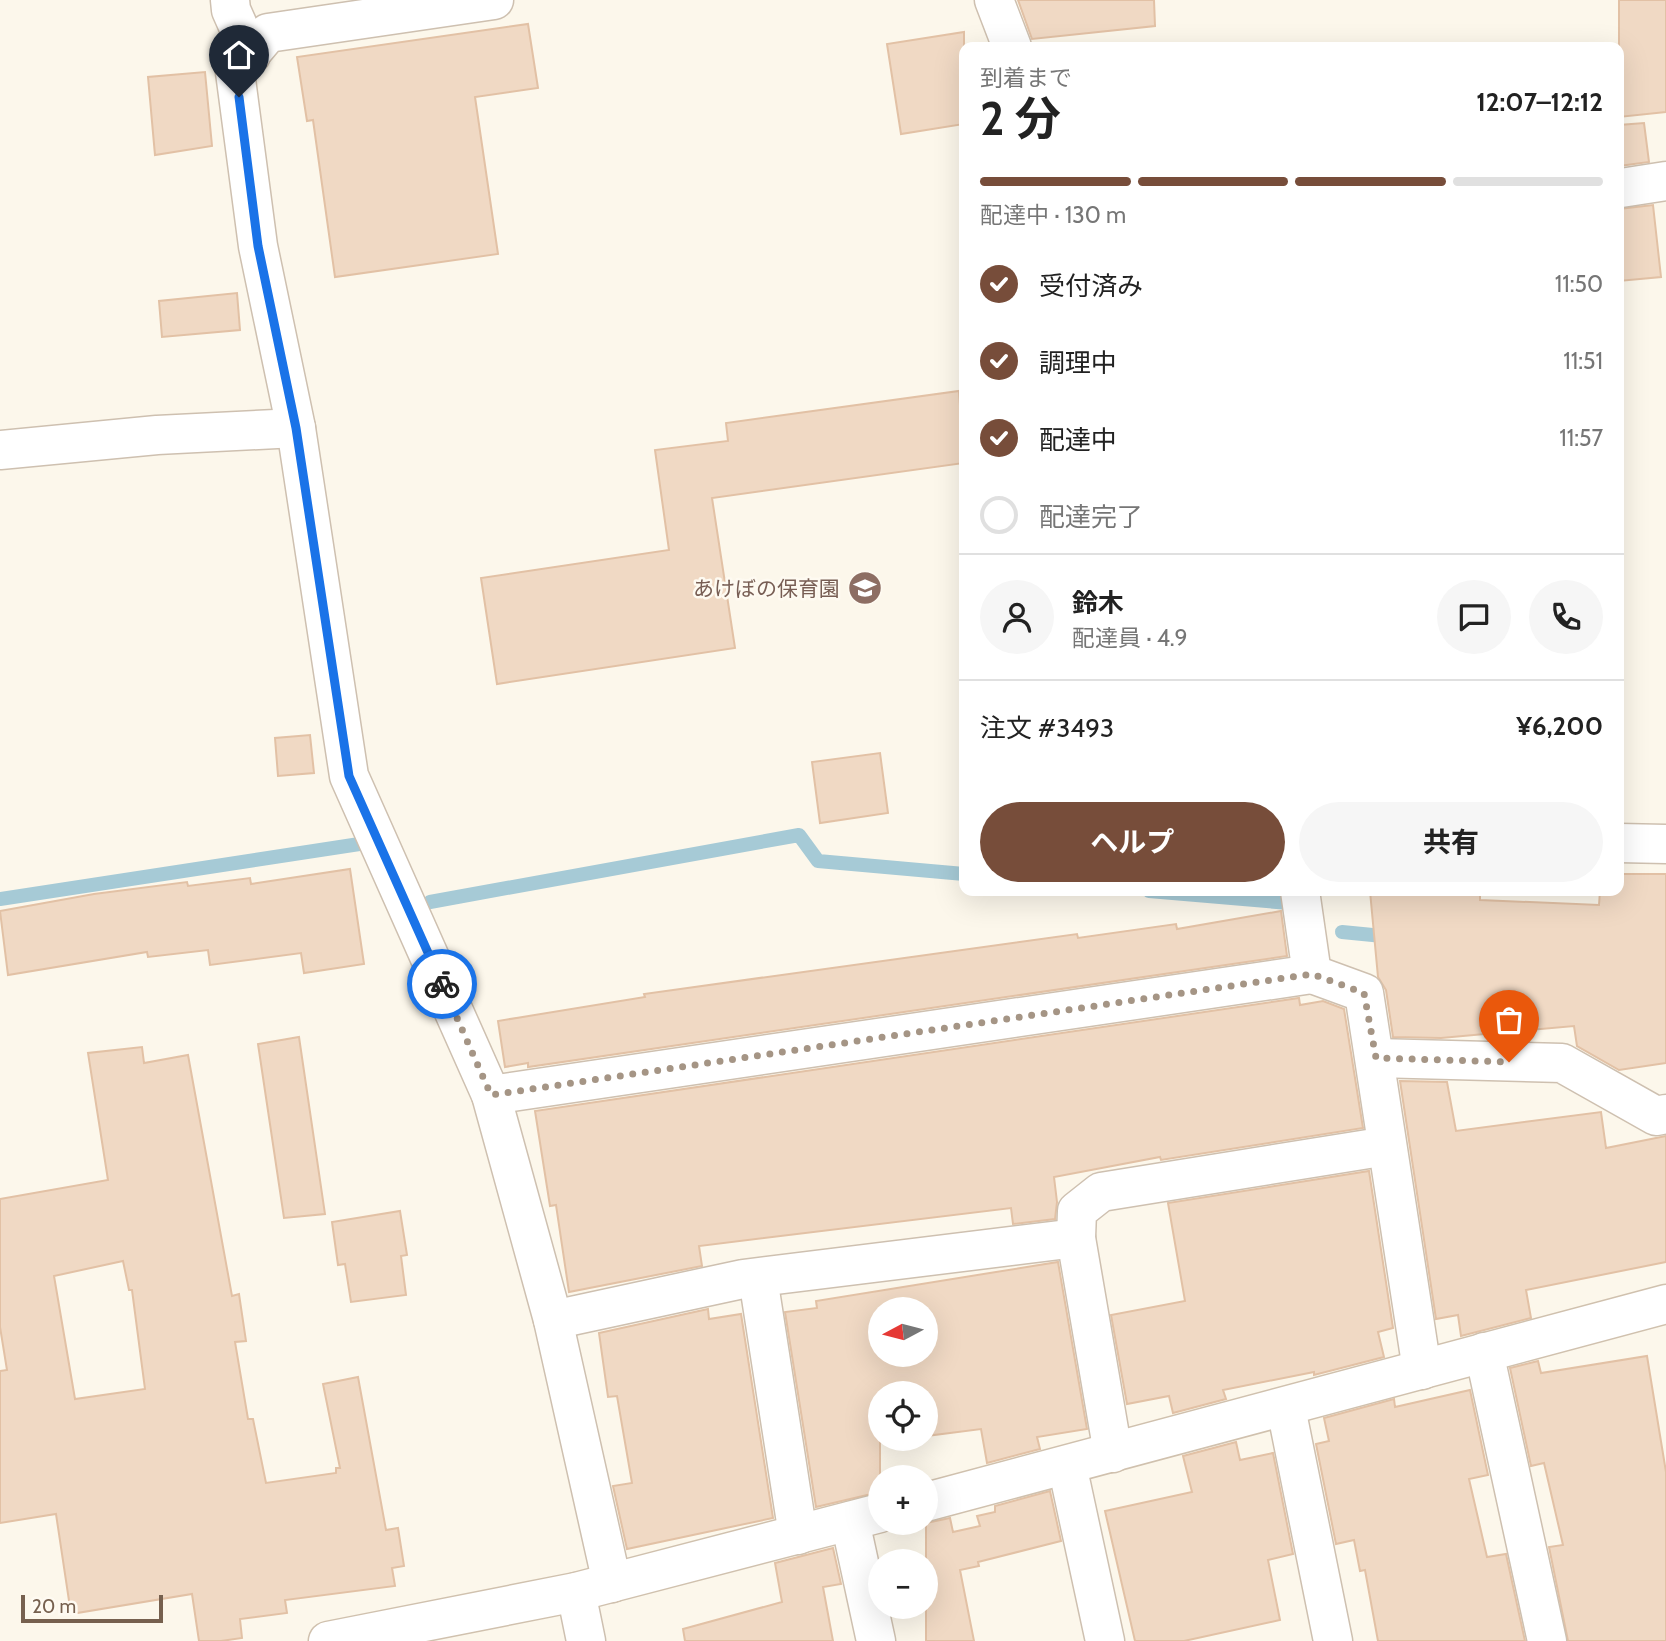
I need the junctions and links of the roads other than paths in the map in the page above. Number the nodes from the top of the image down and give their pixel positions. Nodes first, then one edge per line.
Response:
1 (230, 0) edge
2 (494, 0) edge
3 (994, 0) edge
4 (1010, 42) edge
5 (251, 55) junction
6 (1666, 181) edge
7 (1624, 188) edge
8 (296, 428) junction
9 (0, 450) edge
10 (1624, 843) edge
11 (1666, 844) edge
12 (1301, 896) edge
13 (1312, 974) junction
14 (1376, 1058) junction
15 (491, 1095) junction
16 (1666, 1114) edge
17 (1387, 1146) junction
18 (1076, 1238) junction
19 (758, 1278) junction
20 (1666, 1304) edge
21 (554, 1320) junction
22 (1484, 1352) junction
23 (1422, 1370) junction
24 (1286, 1408) junction
25 (1113, 1452) junction
26 (1067, 1465) junction
27 (938, 1499) edge
28 (865, 1517) edge
29 (797, 1535) junction
30 (594, 1587) junction
31 (328, 1641) edge
32 (586, 1641) edge
33 (876, 1641) edge
34 (1105, 1641) edge
35 (1333, 1641) edge
36 (1547, 1641) edge

1 - 5 street
2 - 5 street
3 - 4 street
5 - 8 street
6 - 7 street
8 - 9 street
8 - 15 street
10 - 11 street
12 - 13 street
13 - 14 street
13 - 15 street
14 - 16 street
14 - 17 street
15 - 21 street
17 - 18 street
17 - 23 street
18 - 19 street
18 - 25 street
19 - 21 street
19 - 29 street
20 - 22 street
21 - 30 street
22 - 23 street
22 - 36 street
23 - 24 street
24 - 25 street
24 - 35 street
25 - 26 street
26 - 27 street
26 - 34 street
28 - 29 street
28 - 33 street
29 - 30 street
30 - 31 street
30 - 32 street

